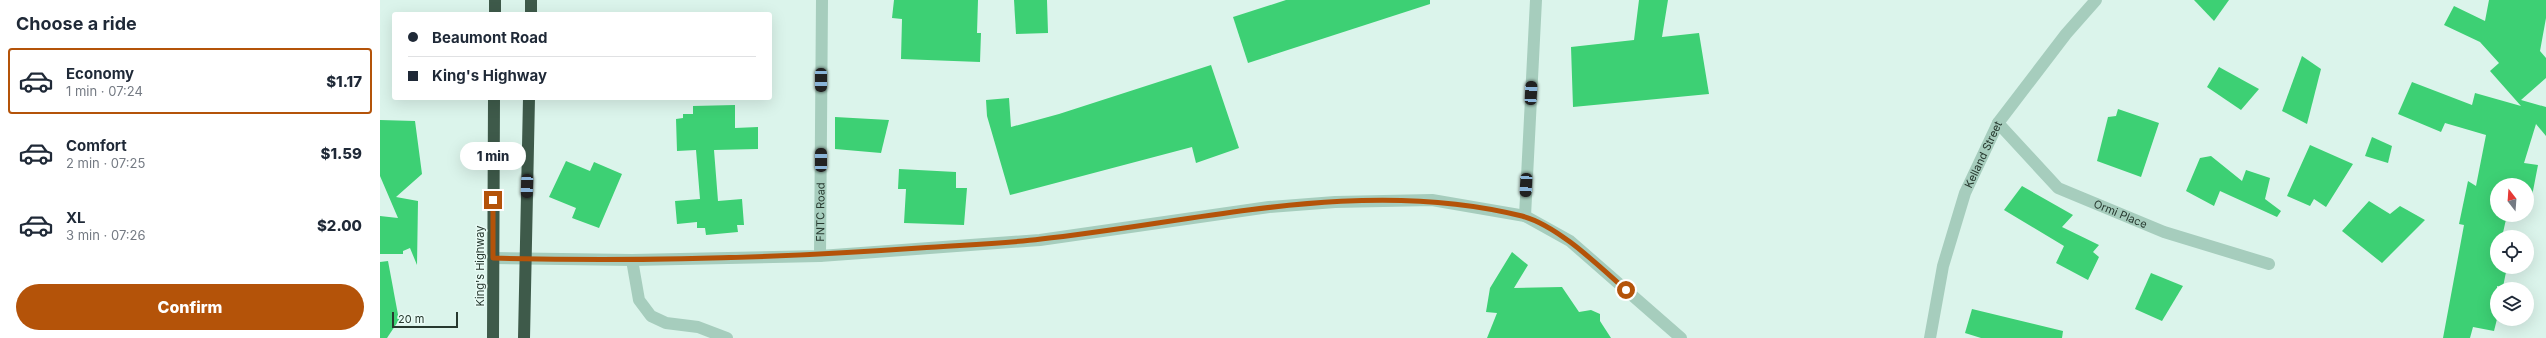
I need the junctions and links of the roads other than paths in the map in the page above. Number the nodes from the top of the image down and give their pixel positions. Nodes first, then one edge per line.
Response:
1 (495, 0) edge
2 (531, 0) edge
3 (822, 0) edge
4 (1536, 0) edge
5 (2096, 0) edge
6 (495, 12) edge
7 (531, 12) edge
8 (494, 100) edge
9 (529, 100) edge
10 (1998, 123) junction
11 (1525, 216) junction
12 (820, 256) junction
13 (493, 258) junction
14 (524, 259) junction
15 (632, 260) junction
16 (2269, 264) dead end
17 (493, 338) edge
18 (524, 338) edge
19 (727, 338) edge
20 (1681, 338) edge
21 (1930, 338) edge

1 - 6 highway
2 - 7 highway
3 - 12 street, FNTC Road
4 - 11 street
5 - 10 street, Kelland Street
8 - 13 highway, King's Highway
9 - 14 highway
10 - 16 street, Ormi Place
10 - 21 street, Kelland Street
11 - 12 street
11 - 20 street
12 - 15 street
13 - 14 street
13 - 17 highway, King's Highway
14 - 15 street
14 - 18 highway
15 - 19 street

